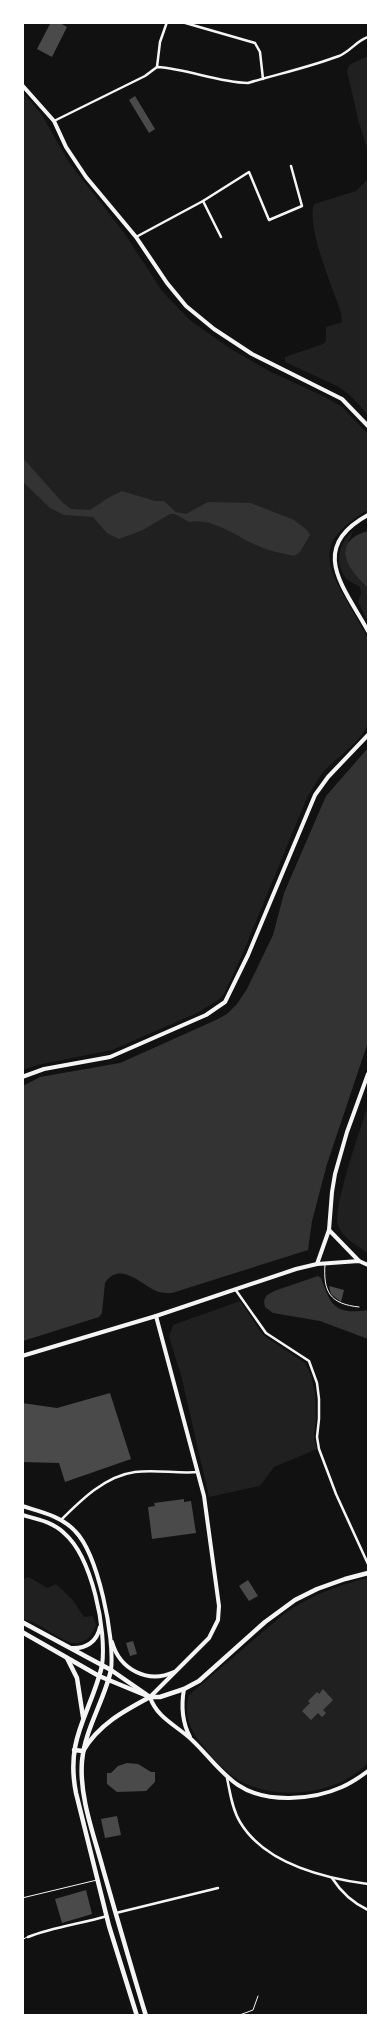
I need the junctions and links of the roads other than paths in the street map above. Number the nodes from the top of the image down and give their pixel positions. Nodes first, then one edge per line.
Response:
1 (167, 22) edge
2 (182, 22) edge
3 (368, 37) edge
4 (157, 67) junction
5 (263, 79) junction
6 (22, 86) edge
7 (54, 121) junction
8 (291, 166) dead end
9 (203, 201) junction
10 (136, 237) junction
11 (221, 237) dead end
12 (368, 426) edge
13 (368, 515) edge
14 (368, 631) edge
15 (368, 735) edge
16 (368, 1074) edge
17 (22, 1077) edge
18 (329, 1230) junction
19 (359, 1261) junction
20 (326, 1263) junction
21 (317, 1264) junction
22 (368, 1265) edge
23 (235, 1289) junction
24 (359, 1307) dead end
25 (156, 1316) junction
26 (22, 1356) edge
27 (198, 1472) junction
28 (22, 1506) edge
29 (22, 1514) edge
30 (61, 1520) junction
31 (368, 1564) edge
32 (368, 1573) edge
33 (101, 1620) junction
34 (22, 1622) edge
35 (22, 1632) edge
36 (112, 1642) junction
37 (71, 1648) junction
38 (66, 1657) junction
39 (102, 1666) junction
40 (111, 1670) junction
41 (176, 1671) junction
42 (99, 1676) junction
43 (108, 1681) junction
44 (184, 1689) junction
45 (150, 1697) junction
46 (83, 1718) junction
47 (191, 1739) junction
48 (74, 1750) junction
49 (83, 1750) junction
50 (368, 1771) edge
51 (227, 1777) junction
52 (331, 1876) junction
53 (98, 1880) junction
54 (368, 1884) edge
55 (218, 1888) dead end
56 (22, 1898) edge
57 (368, 1910) edge
58 (116, 1913) junction
59 (107, 1916) junction
60 (118, 1924) junction
61 (109, 1926) junction
62 (28, 1937) joint
63 (22, 1940) edge
64 (258, 1996) dead end
65 (137, 2016) edge
66 (146, 2016) edge
67 (237, 2016) edge

1 - 4 street
2 - 5 street
3 - 5 street
4 - 5 street
4 - 7 street
6 - 7 main road
7 - 10 main road
8 - 9 street
9 - 10 street
9 - 11 street
10 - 12 main road
13 - 14 main road
15 - 17 main road
16 - 18 main road
18 - 19 main road
18 - 21 main road
19 - 20 main road
19 - 22 main road
20 - 21 main road
20 - 24 lane
21 - 23 main road
23 - 25 main road
23 - 31 street
25 - 26 main road
25 - 27 main road
27 - 30 street
27 - 41 main road
28 - 30 main road
29 - 33 main road
30 - 36 main road
32 - 44 main road
33 - 37 main road
33 - 39 main road
34 - 37 main road
35 - 38 main road
36 - 40 main road
36 - 41 main road
37 - 39 main road
38 - 42 main road
38 - 46 main road
39 - 40 main road
39 - 42 main road
40 - 43 main road
40 - 45 main road
41 - 45 main road
42 - 43 main road
42 - 46 main road
43 - 45 main road
43 - 49 main road
44 - 45 main road
44 - 47 main road
45 - 47 main road
45 - 49 main road
46 - 48 main road
47 - 51 main road
48 - 49 main road
48 - 53 main road
49 - 58 main road
50 - 51 main road
51 - 52 street
52 - 54 street
52 - 57 street
53 - 56 lane
53 - 59 main road
55 - 58 street
58 - 60 main road
59 - 61 main road
59 - 62 street
60 - 61 main road
60 - 66 main road
61 - 65 main road
62 - 63 lane
64 - 67 lane

